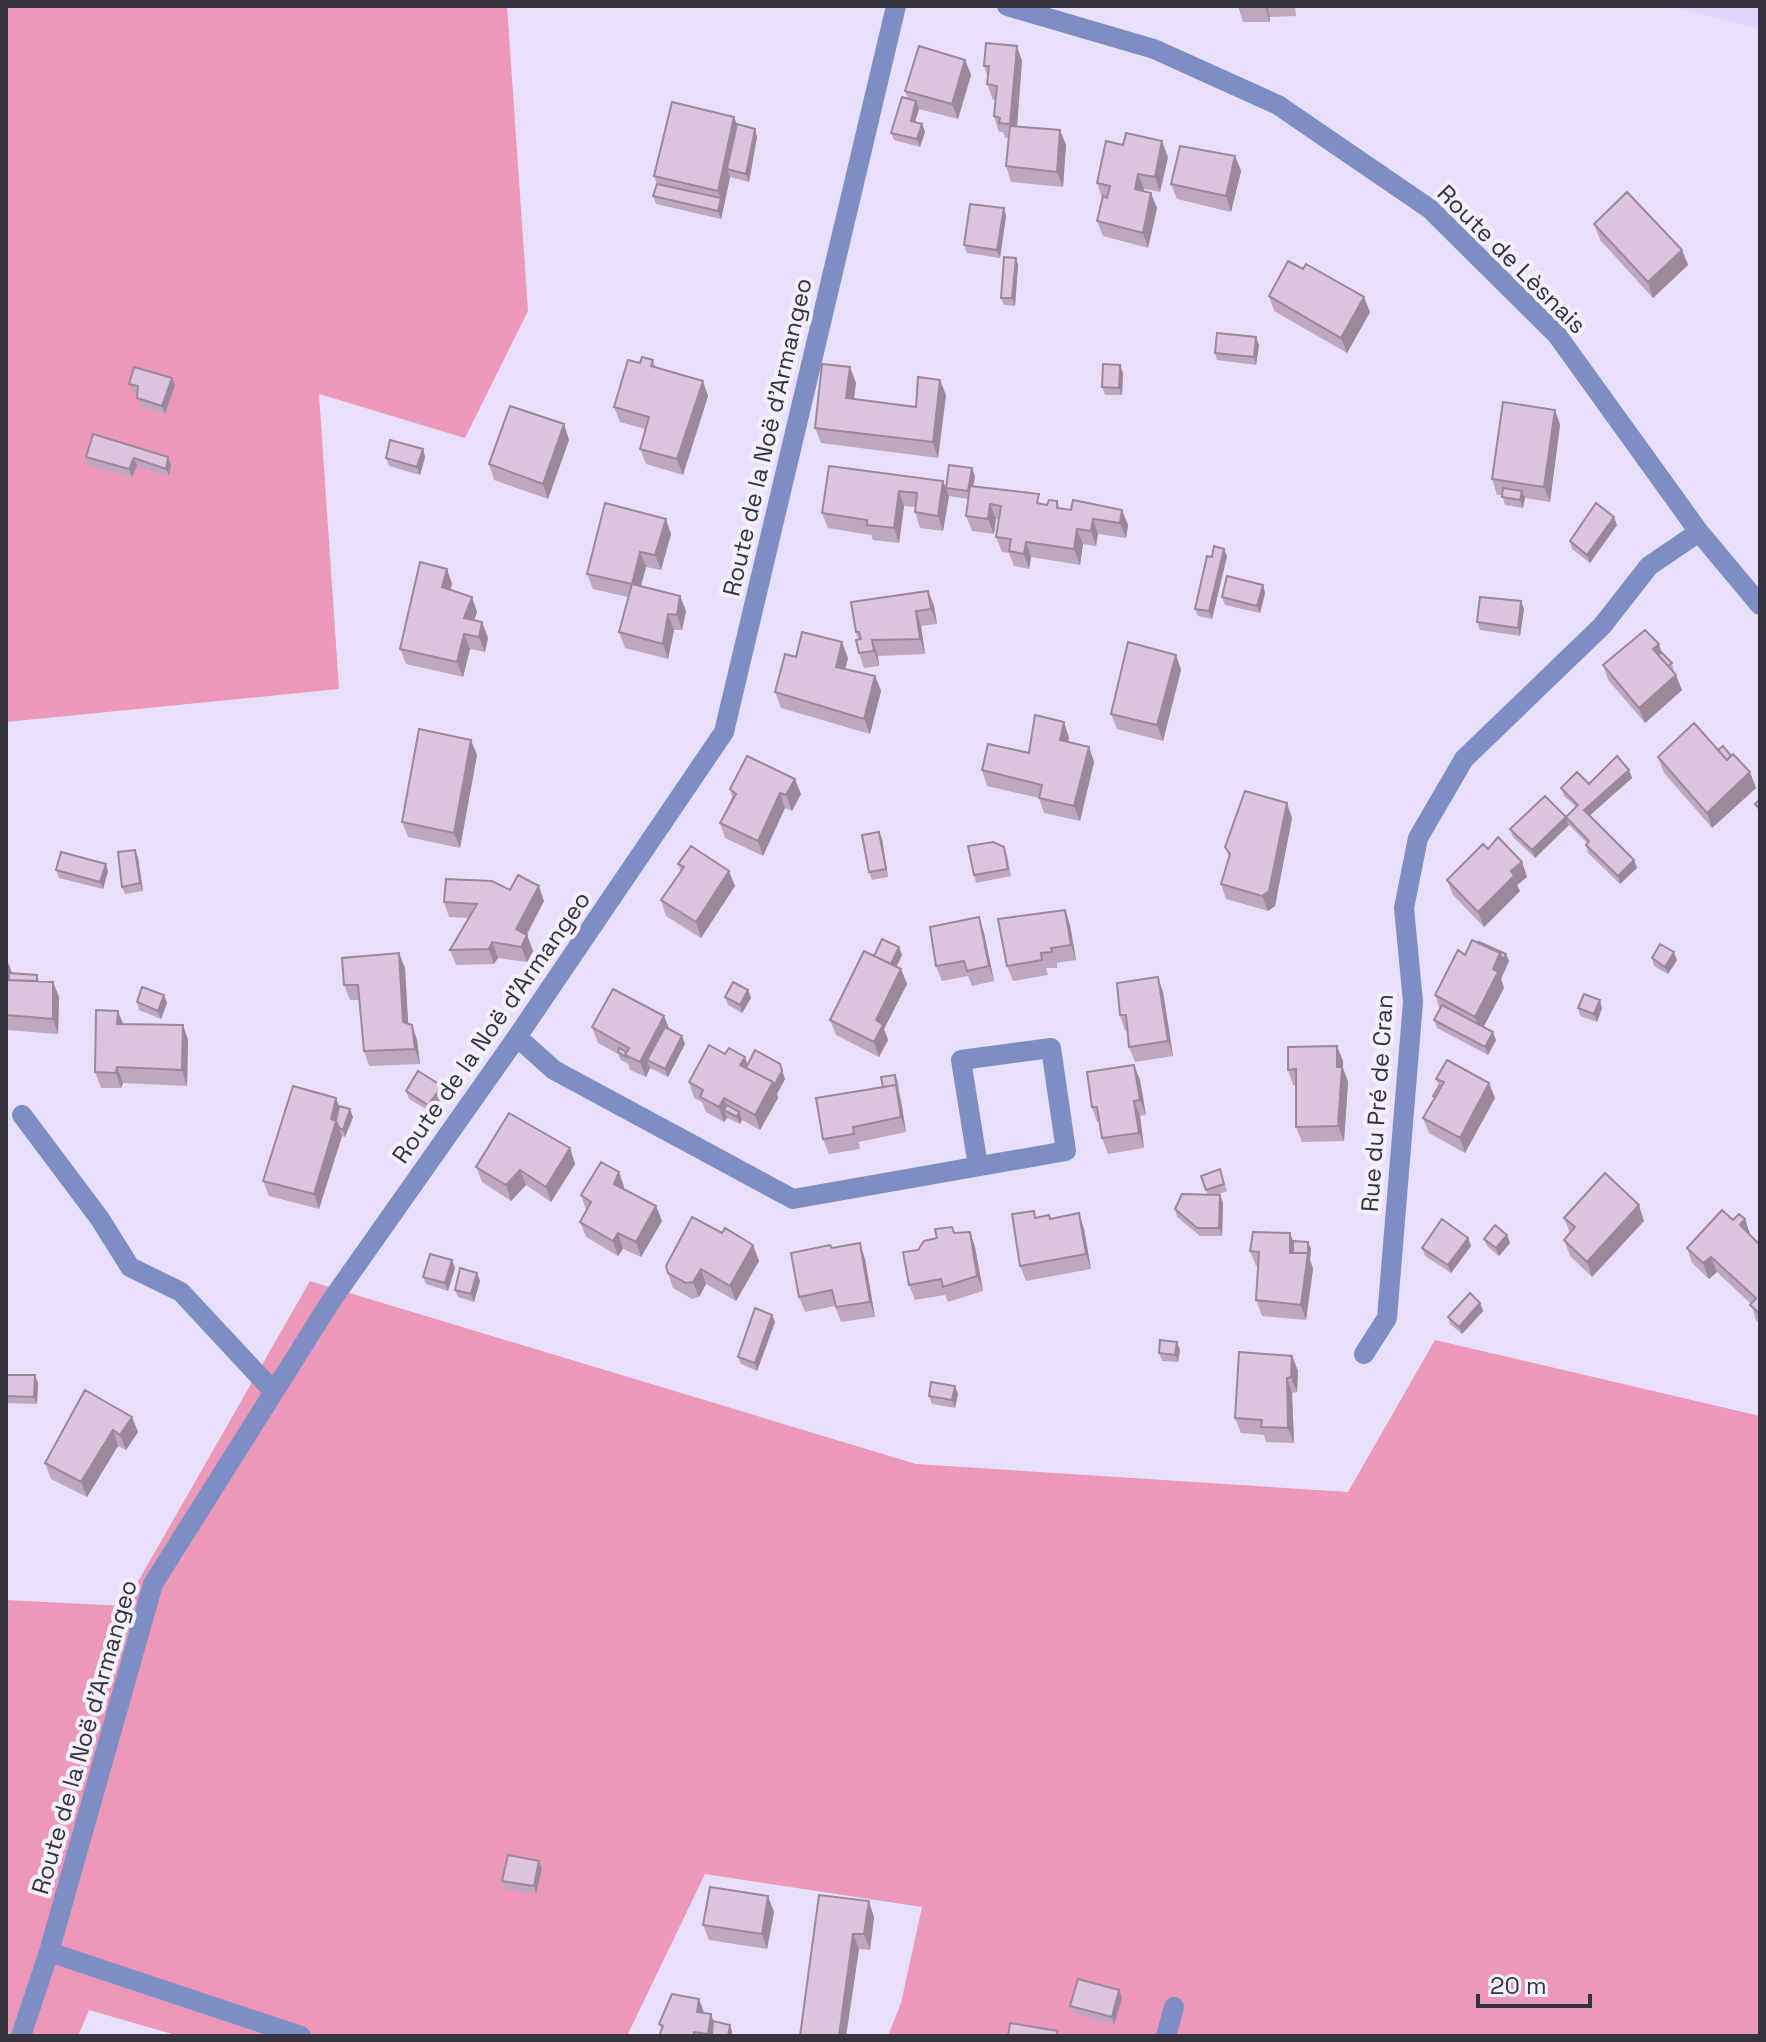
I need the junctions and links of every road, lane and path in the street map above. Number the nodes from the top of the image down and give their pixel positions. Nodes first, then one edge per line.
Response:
1 (896, 6) edge
2 (1007, 6) edge
3 (1699, 532) junction
4 (1760, 605) edge
5 (517, 1037) junction
6 (22, 1115) dead end
7 (978, 1166) junction
8 (1364, 1354) dead end
9 (274, 1392) junction
10 (49, 1952) junction
11 (1174, 2007) dead end
12 (21, 2036) edge
13 (301, 2036) edge
14 (1166, 2036) edge

1 - 5 street, Route de la Noë d'Armangeo
2 - 3 street, Route de Lèsnais
3 - 4 street, Route de Lèsnais
3 - 8 street, Rue du Pré de Cran
5 - 7 street
5 - 9 street, Route de la Noë d'Armangeo
6 - 9 street
7 - 7 street
9 - 10 street, Route de la Noë d'Armangeo
10 - 12 street, Route de la Noë d'Armangeo
10 - 13 street
11 - 14 street

